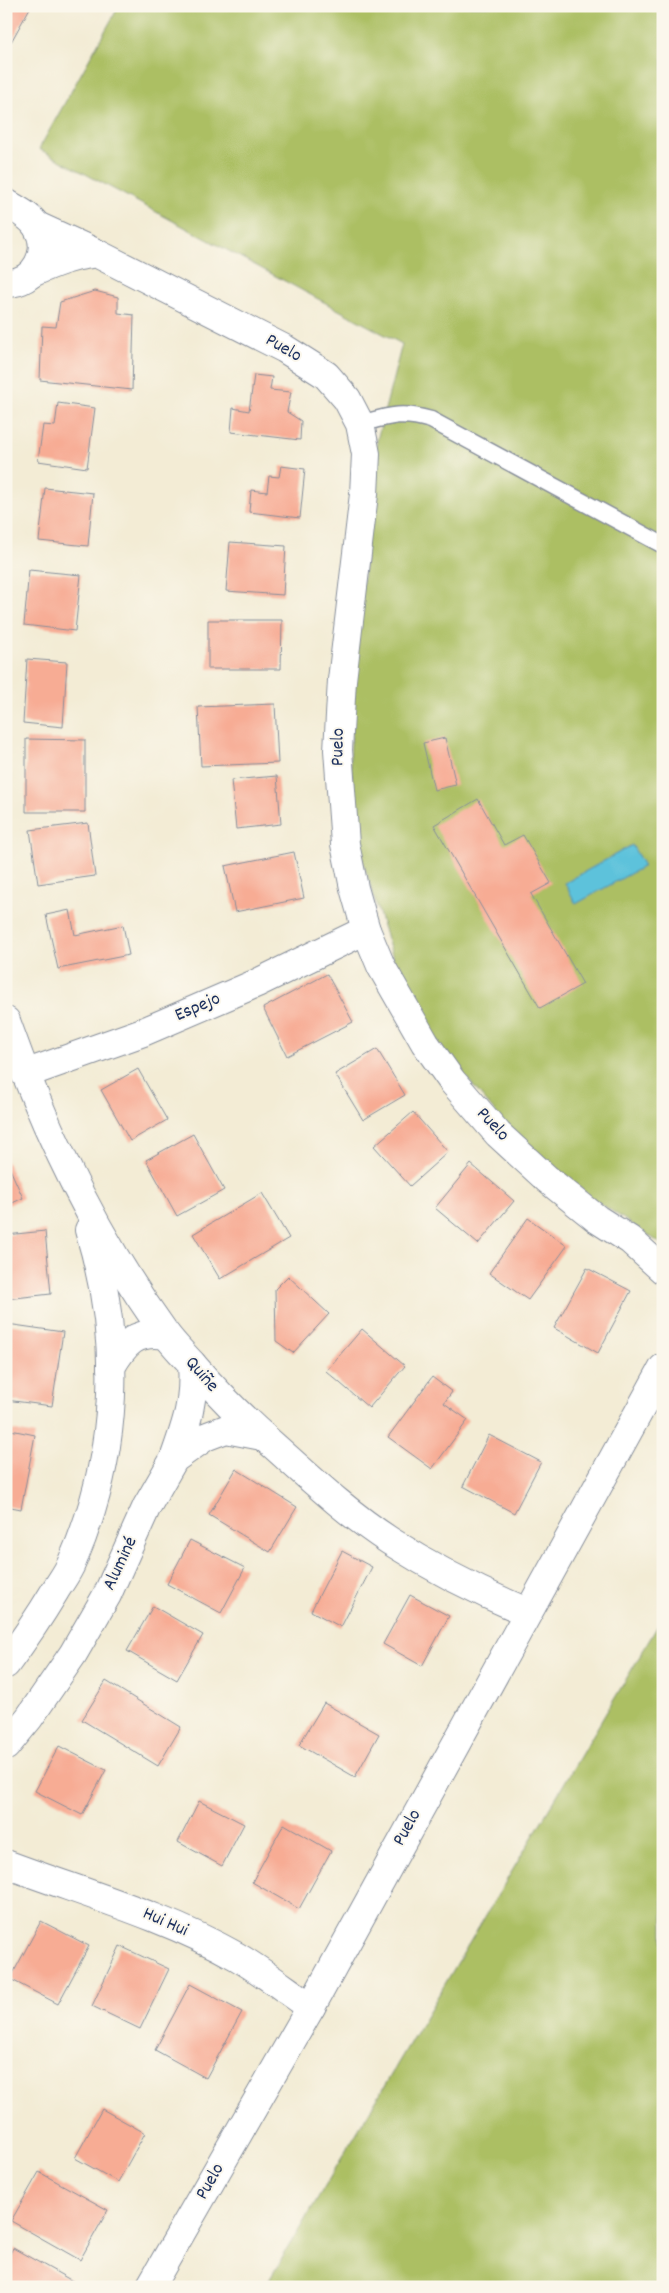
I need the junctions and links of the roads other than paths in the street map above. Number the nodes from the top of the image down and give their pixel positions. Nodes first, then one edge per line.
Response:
1 (17, 213) edge
2 (96, 253) junction
3 (16, 283) edge
4 (360, 424) junction
5 (663, 545) edge
6 (366, 930) junction
7 (6, 1020) edge
8 (25, 1074) junction
9 (76, 1188) junction
10 (663, 1270) edge
11 (166, 1335) junction
12 (192, 1364) junction
13 (111, 1367) junction
14 (663, 1368) edge
15 (262, 1436) junction
16 (174, 1459) junction
17 (528, 1612) junction
18 (6, 1664) edge
19 (6, 1746) edge
20 (6, 1864) edge
21 (311, 2007) junction
22 (150, 2287) edge

1 - 2 street, Puelo
1 - 3 street
2 - 3 street
2 - 4 street, Puelo
4 - 5 lane
4 - 6 street, Puelo
6 - 8 street, Espejo
6 - 10 street, Puelo
7 - 8 street, Quiñe
8 - 9 street, Quiñe
9 - 11 street, Quiñe
9 - 13 street
11 - 12 street, Quiñe
11 - 13 street
12 - 15 street, Quiñe
12 - 16 street
13 - 18 street
14 - 17 street, Puelo
15 - 16 street, Aluminé
15 - 17 street, Quiñe
16 - 19 street, Aluminé
17 - 21 street, Puelo
20 - 21 street, Hui Hui
21 - 22 street, Puelo

